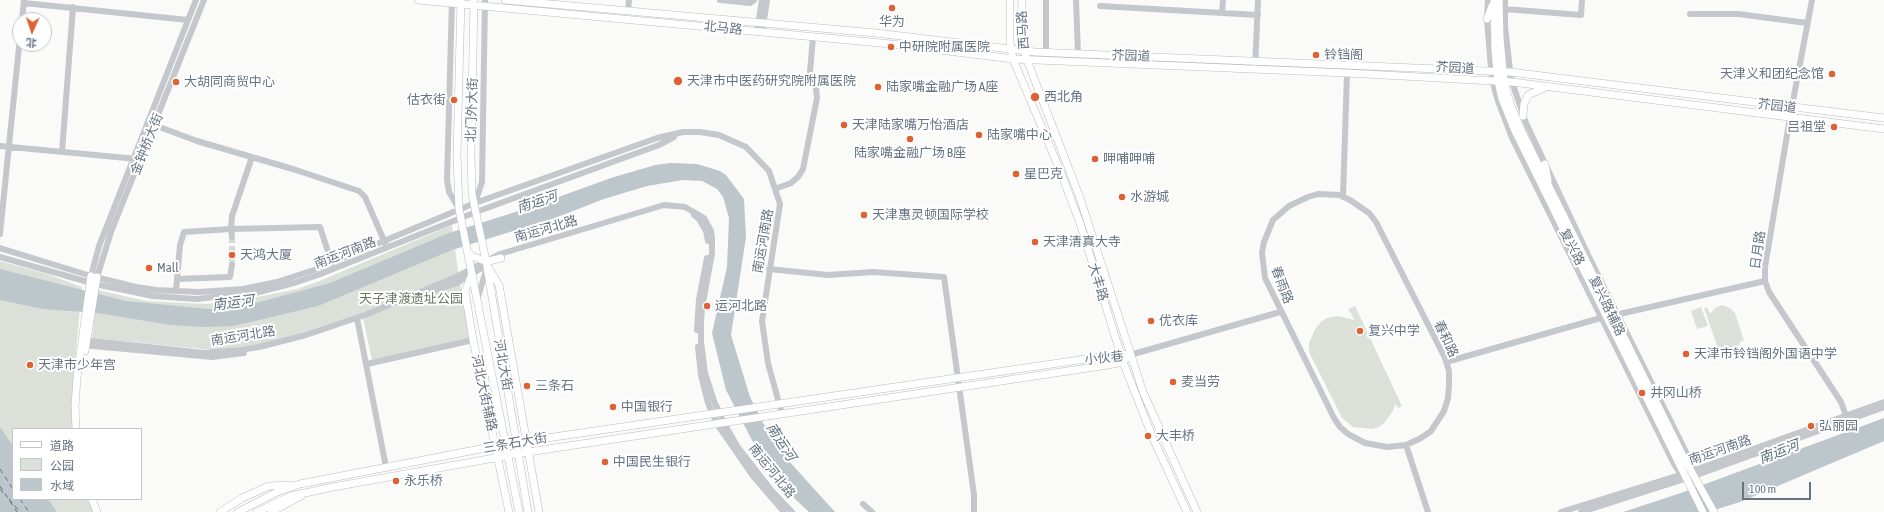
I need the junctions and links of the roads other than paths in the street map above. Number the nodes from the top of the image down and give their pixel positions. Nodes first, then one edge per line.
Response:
1 (196, 0) edge
2 (204, 0) edge
3 (418, 0) edge
4 (506, 0) edge
5 (629, 0) edge
6 (720, 0) edge
7 (754, 0) edge
8 (762, 0) edge
9 (768, 0) edge
10 (1010, 0) edge
11 (1022, 0) edge
12 (1046, 0) edge
13 (1076, 0) edge
14 (1139, 0) edge
15 (1223, 0) edge
16 (1258, 0) edge
17 (1505, 0) edge
18 (1582, 0) edge
19 (1812, 0) edge
20 (1494, 1) edge
21 (24, 2) edge
22 (452, 2) edge
23 (461, 2) edge
24 (474, 3) edge
25 (485, 3) edge
26 (1100, 6) dead end
27 (73, 8) junction
28 (1139, 8) junction
29 (1504, 9) junction
30 (628, 11) junction
31 (23, 12) edge
32 (1222, 12) junction
33 (1690, 14) dead end
34 (1258, 15) junction
35 (1487, 19) joint
36 (188, 20) junction
37 (761, 23) junction
38 (1807, 23) junction
39 (760, 32) junction
40 (813, 37) junction
41 (1011, 50) junction
42 (1024, 51) junction
43 (18, 52) edge
44 (1046, 52) junction
45 (1078, 54) junction
46 (1013, 59) junction
47 (1027, 60) junction
48 (1255, 61) junction
49 (1255, 69) junction
50 (1500, 71) junction
51 (1347, 73) junction
52 (1502, 81) junction
53 (1553, 87) junction
54 (1792, 108) junction
55 (1523, 116) junction
56 (1790, 117) junction
57 (1884, 118) edge
58 (154, 126) junction
59 (1884, 129) edge
60 (683, 132) junction
61 (0, 146) edge
62 (8, 146) junction
63 (62, 152) junction
64 (252, 157) junction
65 (137, 159) junction
66 (1544, 164) junction
67 (775, 190) junction
68 (1551, 192) junction
69 (1343, 197) junction
70 (1350, 200) joint
71 (475, 203) junction
72 (459, 209) junction
73 (477, 215) junction
74 (462, 220) junction
75 (231, 229) junction
76 (0, 234) edge
77 (232, 237) tunnel mouth
78 (384, 242) junction
79 (483, 247) junction
80 (0, 248) edge
81 (387, 248) junction
82 (467, 251) junction
83 (501, 256) junction
84 (0, 257) edge
85 (232, 264) tunnel mouth
86 (332, 264) junction
87 (488, 264) junction
88 (770, 269) junction
89 (472, 271) junction
90 (178, 279) junction
91 (1765, 281) junction
92 (92, 283) junction
93 (176, 292) junction
94 (477, 298) junction
95 (1280, 312) junction
96 (1610, 316) junction
97 (358, 319) junction
98 (473, 340) junction
99 (84, 343) junction
100 (1120, 354) junction
101 (1130, 355) junction
102 (1123, 362) junction
103 (1446, 362) junction
104 (367, 364) junction
105 (958, 378) junction
106 (960, 386) junction
107 (1884, 402) edge
108 (779, 403) junction
109 (1884, 407) edge
110 (732, 410) joint
111 (715, 413) junction
112 (782, 414) junction
113 (512, 418) junction
114 (1847, 418) junction
115 (738, 421) joint
116 (720, 424) junction
117 (76, 428) edge
118 (80, 428) edge
119 (527, 438) junction
120 (1406, 445) junction
121 (506, 448) junction
122 (529, 453) junction
123 (518, 454) junction
124 (386, 467) junction
125 (1177, 469) junction
126 (1168, 472) junction
127 (1690, 476) junction
128 (300, 484) junction
129 (524, 486) junction
130 (307, 492) junction
131 (92, 500) edge
132 (97, 500) edge
133 (864, 504) dead end
134 (97, 512) edge
135 (102, 512) edge
136 (220, 512) edge
137 (238, 512) edge
138 (257, 512) edge
139 (271, 512) edge
140 (509, 512) edge
141 (520, 512) edge
142 (528, 512) edge
143 (539, 512) edge
144 (784, 512) edge
145 (792, 512) edge
146 (872, 512) edge
147 (974, 512) edge
148 (1187, 512) edge
149 (1197, 512) edge
150 (1428, 512) edge
151 (1561, 512) edge
152 (1580, 512) edge
153 (1703, 512) edge
154 (1714, 512) edge

1 - 36 street, 金钟桥大街
2 - 58 street, 金钟桥大街
3 - 22 main road, 北马路
4 - 30 main road, 北马路
5 - 30 street
6 - 7 street
8 - 37 street
9 - 37 street
10 - 41 main road, 西马路
11 - 42 main road, 西马路
12 - 44 street
13 - 45 street
14 - 28 street
15 - 32 street
16 - 34 street
17 - 29 street, 复兴路辅路
18 - 29 street
19 - 38 street, 日月路
20 - 35 main road
20 - 50 main road, 复兴路
21 - 27 street
21 - 31 street
22 - 23 main road, 北马路
22 - 72 street
23 - 24 main road, 北马路
23 - 72 main road, 北门外大街
24 - 25 main road, 北马路
24 - 71 main road, 北门外大街
25 - 39 main road, 北马路
25 - 71 street
26 - 28 street
27 - 36 street
27 - 63 street
28 - 32 street
29 - 50 street, 复兴路辅路
30 - 37 main road, 北马路
32 - 34 street
33 - 38 street
34 - 48 street
35 - 50 street, 复兴路辅路
36 - 65 street, 金钟桥大街
37 - 39 street
37 - 41 main road, 北马路
38 - 54 street, 日月路
39 - 40 main road, 北马路
40 - 46 main road, 北马路
40 - 67 street
41 - 42 main road, 北马路
41 - 46 main road, 大丰路
42 - 44 main road, 芥园道
42 - 47 main road, 西马路
43 - 62 street
44 - 45 main road, 芥园道
45 - 48 main road, 芥园道
46 - 47 main road, 北马路
46 - 100 main road, 大丰路
47 - 49 main road, 芥园道
47 - 101 main road, 大丰路
48 - 49 street
48 - 50 main road, 芥园道
49 - 51 main road, 芥园道
50 - 52 main road, 复兴路
50 - 52 street, 复兴路辅路
50 - 54 main road, 芥园道
51 - 52 main road, 芥园道
51 - 69 street
52 - 53 main road, 芥园道
52 - 55 street, 复兴路辅路
52 - 68 main road, 复兴路
52 - 96 main road, 复兴路
53 - 55 main road
53 - 56 main road, 芥园道
54 - 56 street, 日月路
54 - 57 main road, 芥园道
55 - 66 street, 复兴路辅路
56 - 59 main road, 芥园道
56 - 91 street, 日月路
58 - 64 street
58 - 65 street, 金钟桥大街
60 - 67 street, 南运河南路
60 - 71 street, 南运河南路
60 - 73 street, 南运河南路
61 - 62 street
62 - 63 street
62 - 76 street
63 - 65 street
64 - 75 street
64 - 78 street
65 - 92 street, 金钟桥大街
66 - 68 main road
66 - 96 street, 复兴路辅路
67 - 88 street, 南运河南路
68 - 96 main road, 复兴路
69 - 70 street, 春雨路
69 - 95 street, 春雨路
70 - 103 street, 春和路
71 - 72 street, 南运河南路
71 - 73 main road, 北门外大街
72 - 74 main road, 北门外大街
72 - 78 street, 南运河南路
73 - 74 street, 南运河南路
73 - 79 main road, 河北大街
74 - 81 street, 南运河南路
74 - 82 main road, 河北大街
75 - 77 street
75 - 86 street
75 - 90 street
78 - 81 street
78 - 86 street, 南运河南路
79 - 83 street
79 - 87 main road, 河北大街
80 - 92 street, 南运河南路
81 - 92 street, 南运河南路
82 - 87 main road
82 - 89 main road, 河北大街
83 - 87 main road
83 - 111 street, 南运河北路
84 - 92 street, 南运河南路
85 - 90 street
86 - 93 street, 南运河南路
87 - 89 street, 南运河北路
87 - 94 street
87 - 113 main road, 河北大街
87 - 119 main road
88 - 105 street
88 - 108 street, 南运河南路
89 - 94 main road, 河北大街
89 - 97 street, 南运河北路
89 - 98 main road, 河北大街辅路
90 - 93 street
91 - 96 street
91 - 114 street, 日月路
92 - 93 street, 南运河南路
92 - 99 main road
94 - 121 main road, 河北大街
95 - 101 street
95 - 120 street, 春雨路
96 - 103 street
96 - 127 main road, 复兴路
96 - 127 street, 复兴路辅路
97 - 99 street, 南运河北路
97 - 104 street
98 - 104 street
98 - 121 main road, 河北大街辅路
99 - 117 main road
99 - 118 main road
100 - 101 main road, 小伙巷
100 - 102 main road, 大丰路
100 - 105 main road, 小伙巷
101 - 102 main road, 小伙巷
101 - 125 main road, 大丰路
102 - 106 main road, 小伙巷
102 - 126 main road, 大丰路
103 - 120 street, 春和路
104 - 124 street
105 - 106 street
105 - 108 main road, 小伙巷
106 - 112 main road, 小伙巷
106 - 147 street
107 - 114 street, 南运河南路
108 - 110 main road, 小伙巷
108 - 112 street, 南运河南路
109 - 114 street, 南运河南路
110 - 111 main road, 三条石大街
111 - 116 street, 南运河北路
111 - 119 main road, 三条石大街
112 - 115 main road, 小伙巷
113 - 119 main road
113 - 121 main road, 河北大街
114 - 127 street, 南运河南路
115 - 116 main road, 三条石大街
116 - 122 main road, 三条石大街
116 - 144 street, 南运河北路
116 - 145 street, 南运河北路
119 - 121 main road, 三条石大街
119 - 122 main road
120 - 150 street
121 - 122 main road
121 - 123 main road, 河北大街
121 - 124 main road, 三条石大街
121 - 130 main road, 三条石大街
121 - 140 main road
121 - 141 main road, 河北大街
122 - 123 main road, 三条石大街
122 - 129 main road
122 - 143 main road
123 - 129 main road, 河北大街
124 - 128 main road, 三条石大街
125 - 126 main road
125 - 149 main road, 大丰路
126 - 148 main road, 大丰路
127 - 151 street, 南运河南路
127 - 152 street, 南运河南路
127 - 153 main road
127 - 154 main road
128 - 136 main road, 三条石大街
128 - 137 main road, 三条石大街
129 - 142 main road, 河北大街
130 - 138 main road, 三条石大街
130 - 139 main road, 三条石大街
131 - 134 main road
132 - 135 main road
133 - 146 street

